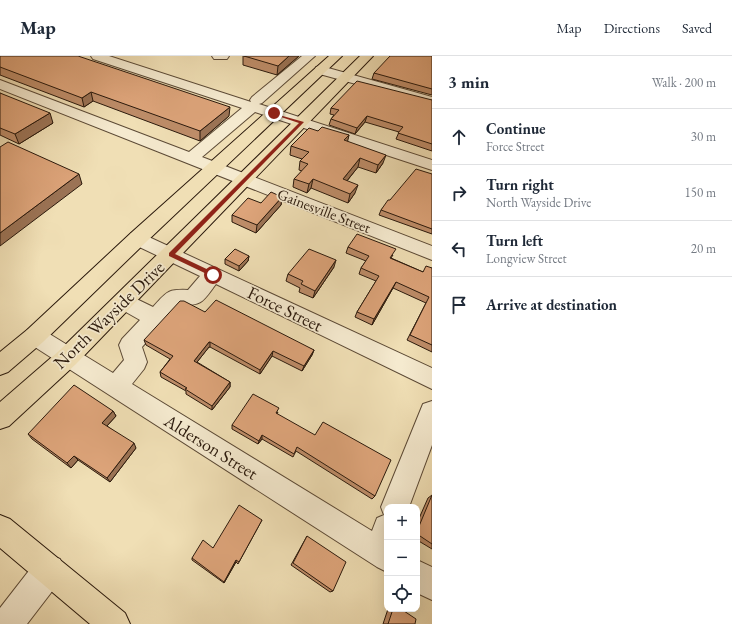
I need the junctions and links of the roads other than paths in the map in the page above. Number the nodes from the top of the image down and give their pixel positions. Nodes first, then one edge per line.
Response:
1 (98, 56) edge
2 (218, 56) edge
3 (223, 56) edge
4 (309, 56) edge
5 (336, 56) edge
6 (367, 56) edge
7 (321, 70) junction
8 (346, 77) junction
9 (0, 84) edge
10 (432, 101) edge
11 (255, 103) junction
12 (274, 113) junction
13 (302, 122) junction
14 (191, 158) junction
15 (432, 165) edge
16 (215, 168) junction
17 (245, 180) junction
18 (138, 238) junction
19 (432, 253) edge
20 (171, 254) junction
21 (213, 275) junction
22 (124, 301) junction
23 (156, 318) junction
24 (35, 336) junction
25 (68, 357) junction
26 (0, 364) edge
27 (432, 379) edge
28 (115, 386) junction
29 (432, 412) edge
30 (0, 418) edge
31 (396, 504) edge
32 (0, 529) edge
33 (384, 546) edge
34 (49, 570) junction
35 (420, 578) edge
36 (432, 585) edge
37 (7, 624) edge
38 (114, 624) edge

1 - 11 street
2 - 3 street
4 - 11 street
5 - 7 main road, North Wayside Drive
6 - 8 main road, North Wayside Drive
7 - 8 street
7 - 12 main road, North Wayside Drive
8 - 10 street
8 - 13 main road, North Wayside Drive
9 - 14 street, Gainesville Street
11 - 12 street
11 - 14 street
12 - 13 street
12 - 16 main road, North Wayside Drive
13 - 15 street
13 - 17 main road, North Wayside Drive
14 - 16 street, Gainesville Street
16 - 17 street, Gainesville Street
16 - 18 main road, North Wayside Drive
17 - 19 street, Gainesville Street
17 - 20 main road, North Wayside Drive
18 - 20 street, Force Street
18 - 24 main road, North Wayside Drive
20 - 21 street, Force Street
20 - 22 main road, North Wayside Drive
21 - 23 street
21 - 27 street, Force Street
22 - 23 street
22 - 25 main road, North Wayside Drive
23 - 28 street
24 - 25 street, Alderson Street
24 - 26 main road, North Wayside Drive
25 - 28 street, Alderson Street
25 - 30 main road, North Wayside Drive
28 - 33 street, Alderson Street
29 - 31 street
32 - 34 main road
34 - 37 street
34 - 38 main road
35 - 36 street

